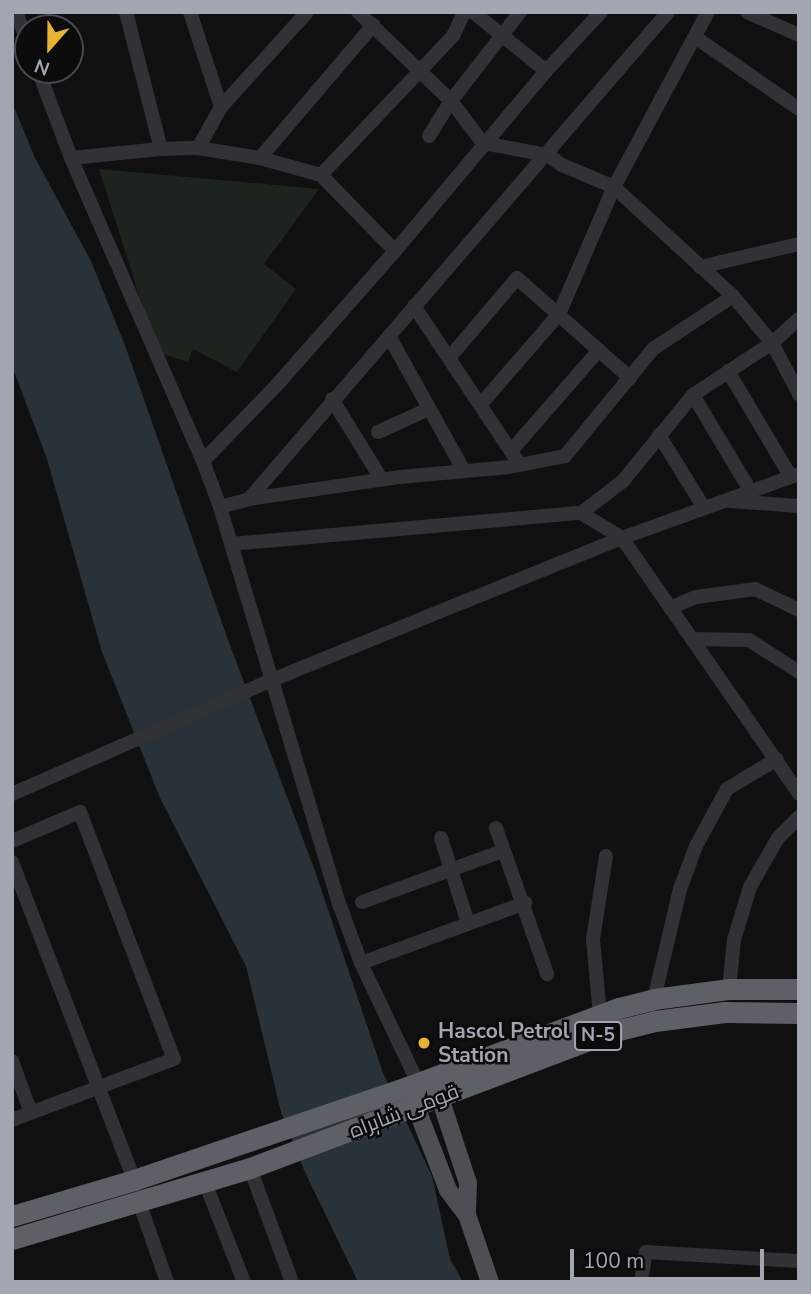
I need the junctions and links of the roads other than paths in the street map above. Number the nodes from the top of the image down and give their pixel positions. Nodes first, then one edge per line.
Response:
1 (126, 12) edge
2 (190, 12) edge
3 (307, 12) edge
4 (358, 12) edge
5 (464, 12) edge
6 (473, 12) edge
7 (520, 12) edge
8 (601, 12) edge
9 (668, 12) edge
10 (708, 12) edge
11 (747, 12) edge
12 (373, 24) junction
13 (799, 35) edge
14 (505, 36) junction
15 (695, 37) junction
16 (545, 71) junction
17 (420, 73) junction
18 (43, 84) edge
19 (451, 101) junction
20 (221, 107) junction
21 (799, 109) edge
22 (429, 136) dead end
23 (483, 143) junction
24 (198, 148) junction
25 (161, 149) junction
26 (548, 155) junction
27 (71, 158) junction
28 (260, 158) junction
29 (321, 175) junction
30 (614, 187) junction
31 (799, 244) edge
32 (395, 251) junction
33 (701, 267) junction
34 (733, 296) junction
35 (414, 306) junction
36 (559, 314) junction
37 (799, 319) edge
38 (389, 336) junction
39 (772, 343) junction
40 (599, 351) junction
41 (449, 358) junction
42 (728, 371) junction
43 (630, 378) junction
44 (799, 394) edge
45 (692, 395) junction
46 (332, 399) junction
47 (481, 404) junction
48 (429, 409) junction
49 (378, 432) dead end
50 (659, 435) junction
51 (511, 451) junction
52 (203, 461) junction
53 (520, 465) junction
54 (464, 471) junction
55 (795, 476) edge
56 (382, 480) junction
57 (751, 492) junction
58 (249, 499) junction
59 (726, 501) junction
60 (799, 506) edge
61 (220, 507) junction
62 (704, 508) junction
63 (581, 513) junction
64 (622, 538) junction
65 (230, 544) junction
66 (670, 608) junction
67 (799, 610) edge
68 (692, 639) junction
69 (799, 672) edge
70 (272, 680) junction
71 (777, 759) junction
72 (12, 794) edge
73 (799, 794) edge
74 (799, 817) edge
75 (496, 828) dead end
76 (441, 838) dead end
77 (12, 841) edge
78 (503, 851) junction
79 (606, 856) dead end
80 (12, 862) edge
81 (451, 869) junction
82 (362, 902) dead end
83 (525, 903) junction
84 (468, 923) junction
85 (361, 963) junction
86 (547, 974) dead end
87 (729, 989) junction
88 (799, 989) edge
89 (654, 999) junction
90 (799, 1013) edge
91 (603, 1024) junction
92 (12, 1061) edge
93 (414, 1084) junction
94 (98, 1088) junction
95 (440, 1098) junction
96 (413, 1109) junction
97 (31, 1113) junction
98 (12, 1120) edge
99 (250, 1168) junction
100 (204, 1180) junction
101 (136, 1189) junction
102 (467, 1215) junction
103 (12, 1216) edge
104 (12, 1239) edge
105 (799, 1261) edge
106 (167, 1282) edge
107 (244, 1282) edge
108 (292, 1282) edge
109 (490, 1282) edge
110 (641, 1282) edge

1 - 25 street
2 - 20 street
3 - 20 street
4 - 12 street
5 - 17 street
6 - 14 street
7 - 14 street
8 - 16 street
9 - 26 street
10 - 15 street
11 - 13 street
12 - 17 street
12 - 28 street
14 - 16 street
14 - 19 street
15 - 21 street
15 - 30 street
16 - 23 street
17 - 19 street
17 - 29 street
18 - 27 street
19 - 22 street
19 - 23 street
20 - 24 street
23 - 26 street
23 - 32 street
24 - 25 street
24 - 28 street
25 - 27 street
26 - 30 street
26 - 35 street
27 - 52 street
28 - 29 street
29 - 32 street
30 - 33 street
30 - 36 street
31 - 33 street
32 - 52 street
33 - 34 street
34 - 39 street
34 - 43 street
35 - 38 street
35 - 41 street
36 - 40 street
36 - 41 street
36 - 47 street
37 - 39 street
38 - 46 street
38 - 48 street
39 - 42 street
39 - 44 street
40 - 43 street
40 - 51 street
41 - 47 street
42 - 45 street
42 - 55 street
43 - 53 street
45 - 50 street
45 - 57 street
46 - 56 street
46 - 58 street
47 - 51 street
48 - 49 street
48 - 54 street
50 - 62 street
50 - 63 street
51 - 53 street
52 - 61 street
53 - 54 street
54 - 56 street
55 - 57 street
56 - 58 street
57 - 59 street
58 - 61 street
59 - 60 street
59 - 62 street
61 - 65 street
62 - 64 street
63 - 64 street
63 - 65 street
64 - 66 street
64 - 70 street
65 - 70 street
66 - 67 street
66 - 68 street
68 - 69 street
68 - 71 street
70 - 72 street
70 - 85 street
71 - 73 street
71 - 89 street
74 - 87 street
75 - 78 street
76 - 81 street
77 - 94 street
78 - 81 street
78 - 83 street
79 - 91 street
80 - 94 street
81 - 82 street
81 - 84 street
83 - 84 street
83 - 86 street
84 - 85 street
85 - 93 street
87 - 88 highway, قومی شاہراہ / N-5
87 - 89 highway, قومی شاہراہ / N-5
89 - 91 highway, قومی شاہراہ / N-5
90 - 91 highway, قومی شاہراہ / N-5
91 - 93 highway, قومی شاہراہ / N-5
91 - 95 highway, قومی شاہراہ / N-5
92 - 97 street
93 - 101 highway, قومی شاہراہ / N-5
94 - 97 street
94 - 101 street
95 - 96 highway, قومی شاہراہ / N-5
95 - 102 main road
96 - 99 highway, قومی شاہراہ / N-5
96 - 102 main road
97 - 98 street
99 - 100 highway, قومی شاہراہ / N-5
99 - 108 street
100 - 101 highway, قومی شاہراہ / N-5
100 - 107 street
101 - 103 highway, قومی شاہراہ / N-5
101 - 104 highway, قومی شاہراہ / N-5
101 - 106 street
102 - 109 main road
105 - 110 street

